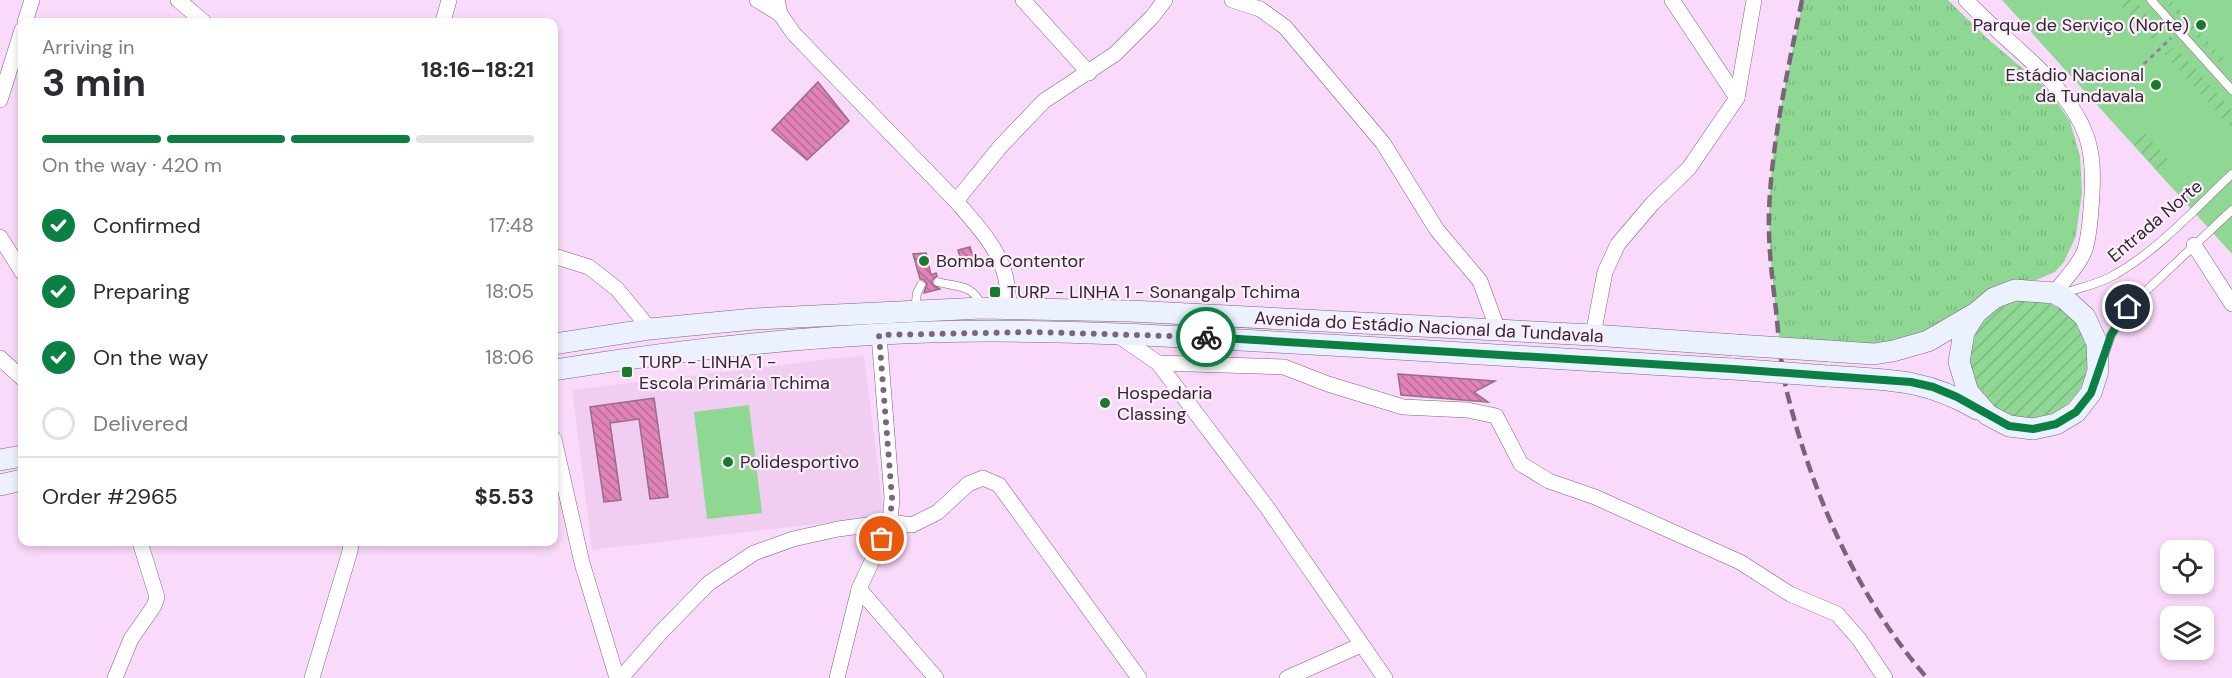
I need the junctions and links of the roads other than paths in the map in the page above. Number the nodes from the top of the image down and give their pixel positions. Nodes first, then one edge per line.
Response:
1 (32, 0) edge
2 (178, 0) edge
3 (449, 0) edge
4 (757, 0) edge
5 (1023, 0) edge
6 (1165, 0) edge
7 (1232, 0) edge
8 (1672, 0) edge
9 (1754, 0) edge
10 (1966, 0) edge
11 (2151, 0) edge
12 (778, 7) edge
13 (26, 18) edge
14 (199, 18) edge
15 (444, 18) edge
16 (18, 43) edge
17 (1089, 73) junction
18 (2232, 90) edge
19 (1737, 98) junction
20 (0, 100) edge
21 (2232, 174) edge
22 (956, 201) junction
23 (2232, 210) edge
24 (0, 237) edge
25 (2194, 245) junction
26 (558, 257) edge
27 (18, 266) edge
28 (938, 282) dead end
29 (921, 285) dead end
30 (2056, 294) junction
31 (2232, 304) edge
32 (982, 308) junction
33 (1010, 308) junction
34 (914, 310) junction
35 (1976, 313) junction
36 (650, 329) junction
37 (1498, 330) junction
38 (1116, 334) junction
39 (879, 335) junction
40 (1593, 335) junction
41 (558, 343) edge
42 (0, 358) edge
43 (1158, 363) junction
44 (558, 369) edge
45 (2098, 371) junction
46 (18, 374) edge
47 (1988, 415) junction
48 (18, 457) edge
49 (558, 457) edge
50 (0, 460) edge
51 (18, 481) edge
52 (0, 485) edge
53 (890, 522) junction
54 (141, 546) edge
55 (351, 546) edge
56 (859, 589) junction
57 (1361, 645) junction
58 (115, 678) edge
59 (312, 678) edge
60 (619, 678) edge
61 (837, 678) edge
62 (936, 678) edge
63 (1139, 678) edge
64 (1287, 678) edge
65 (1385, 678) edge
66 (1885, 678) edge

1 - 13 street
2 - 14 street
3 - 15 street
4 - 12 street
5 - 17 street
6 - 17 street
7 - 37 street
8 - 19 street
9 - 19 street
10 - 30 street
11 - 18 lane
12 - 22 street
16 - 20 street
17 - 22 street
19 - 40 street
21 - 30 lane, Entrada Norte
22 - 33 street
23 - 25 lane
24 - 27 street
25 - 31 street
25 - 45 lane
26 - 36 street
28 - 32 lane
29 - 34 lane
30 - 35 street
30 - 45 street
32 - 33 street, Avenida do Estádio Nacional da Tundavala
32 - 34 street, Avenida do Estádio Nacional da Tundavala
33 - 37 street, Avenida do Estádio Nacional da Tundavala
34 - 36 street, Avenida do Estádio Nacional da Tundavala
35 - 40 street, Avenida do Estádio Nacional da Tundavala, bridge
35 - 47 street
36 - 41 street, Avenida do Estádio Nacional da Tundavala
37 - 40 street, Avenida do Estádio Nacional da Tundavala
38 - 39 street, Avenida do Estádio Nacional da Tundavala
38 - 43 street
38 - 47 street, Avenida do Estádio Nacional da Tundavala, bridge
39 - 44 street, Avenida do Estádio Nacional da Tundavala
39 - 53 street
42 - 46 street
43 - 57 street
43 - 66 street
45 - 47 street
48 - 50 street
49 - 60 street
51 - 52 street
53 - 56 street
53 - 60 street
53 - 63 street
54 - 58 street
55 - 59 street
56 - 61 street
56 - 62 street
57 - 64 street
57 - 65 street

